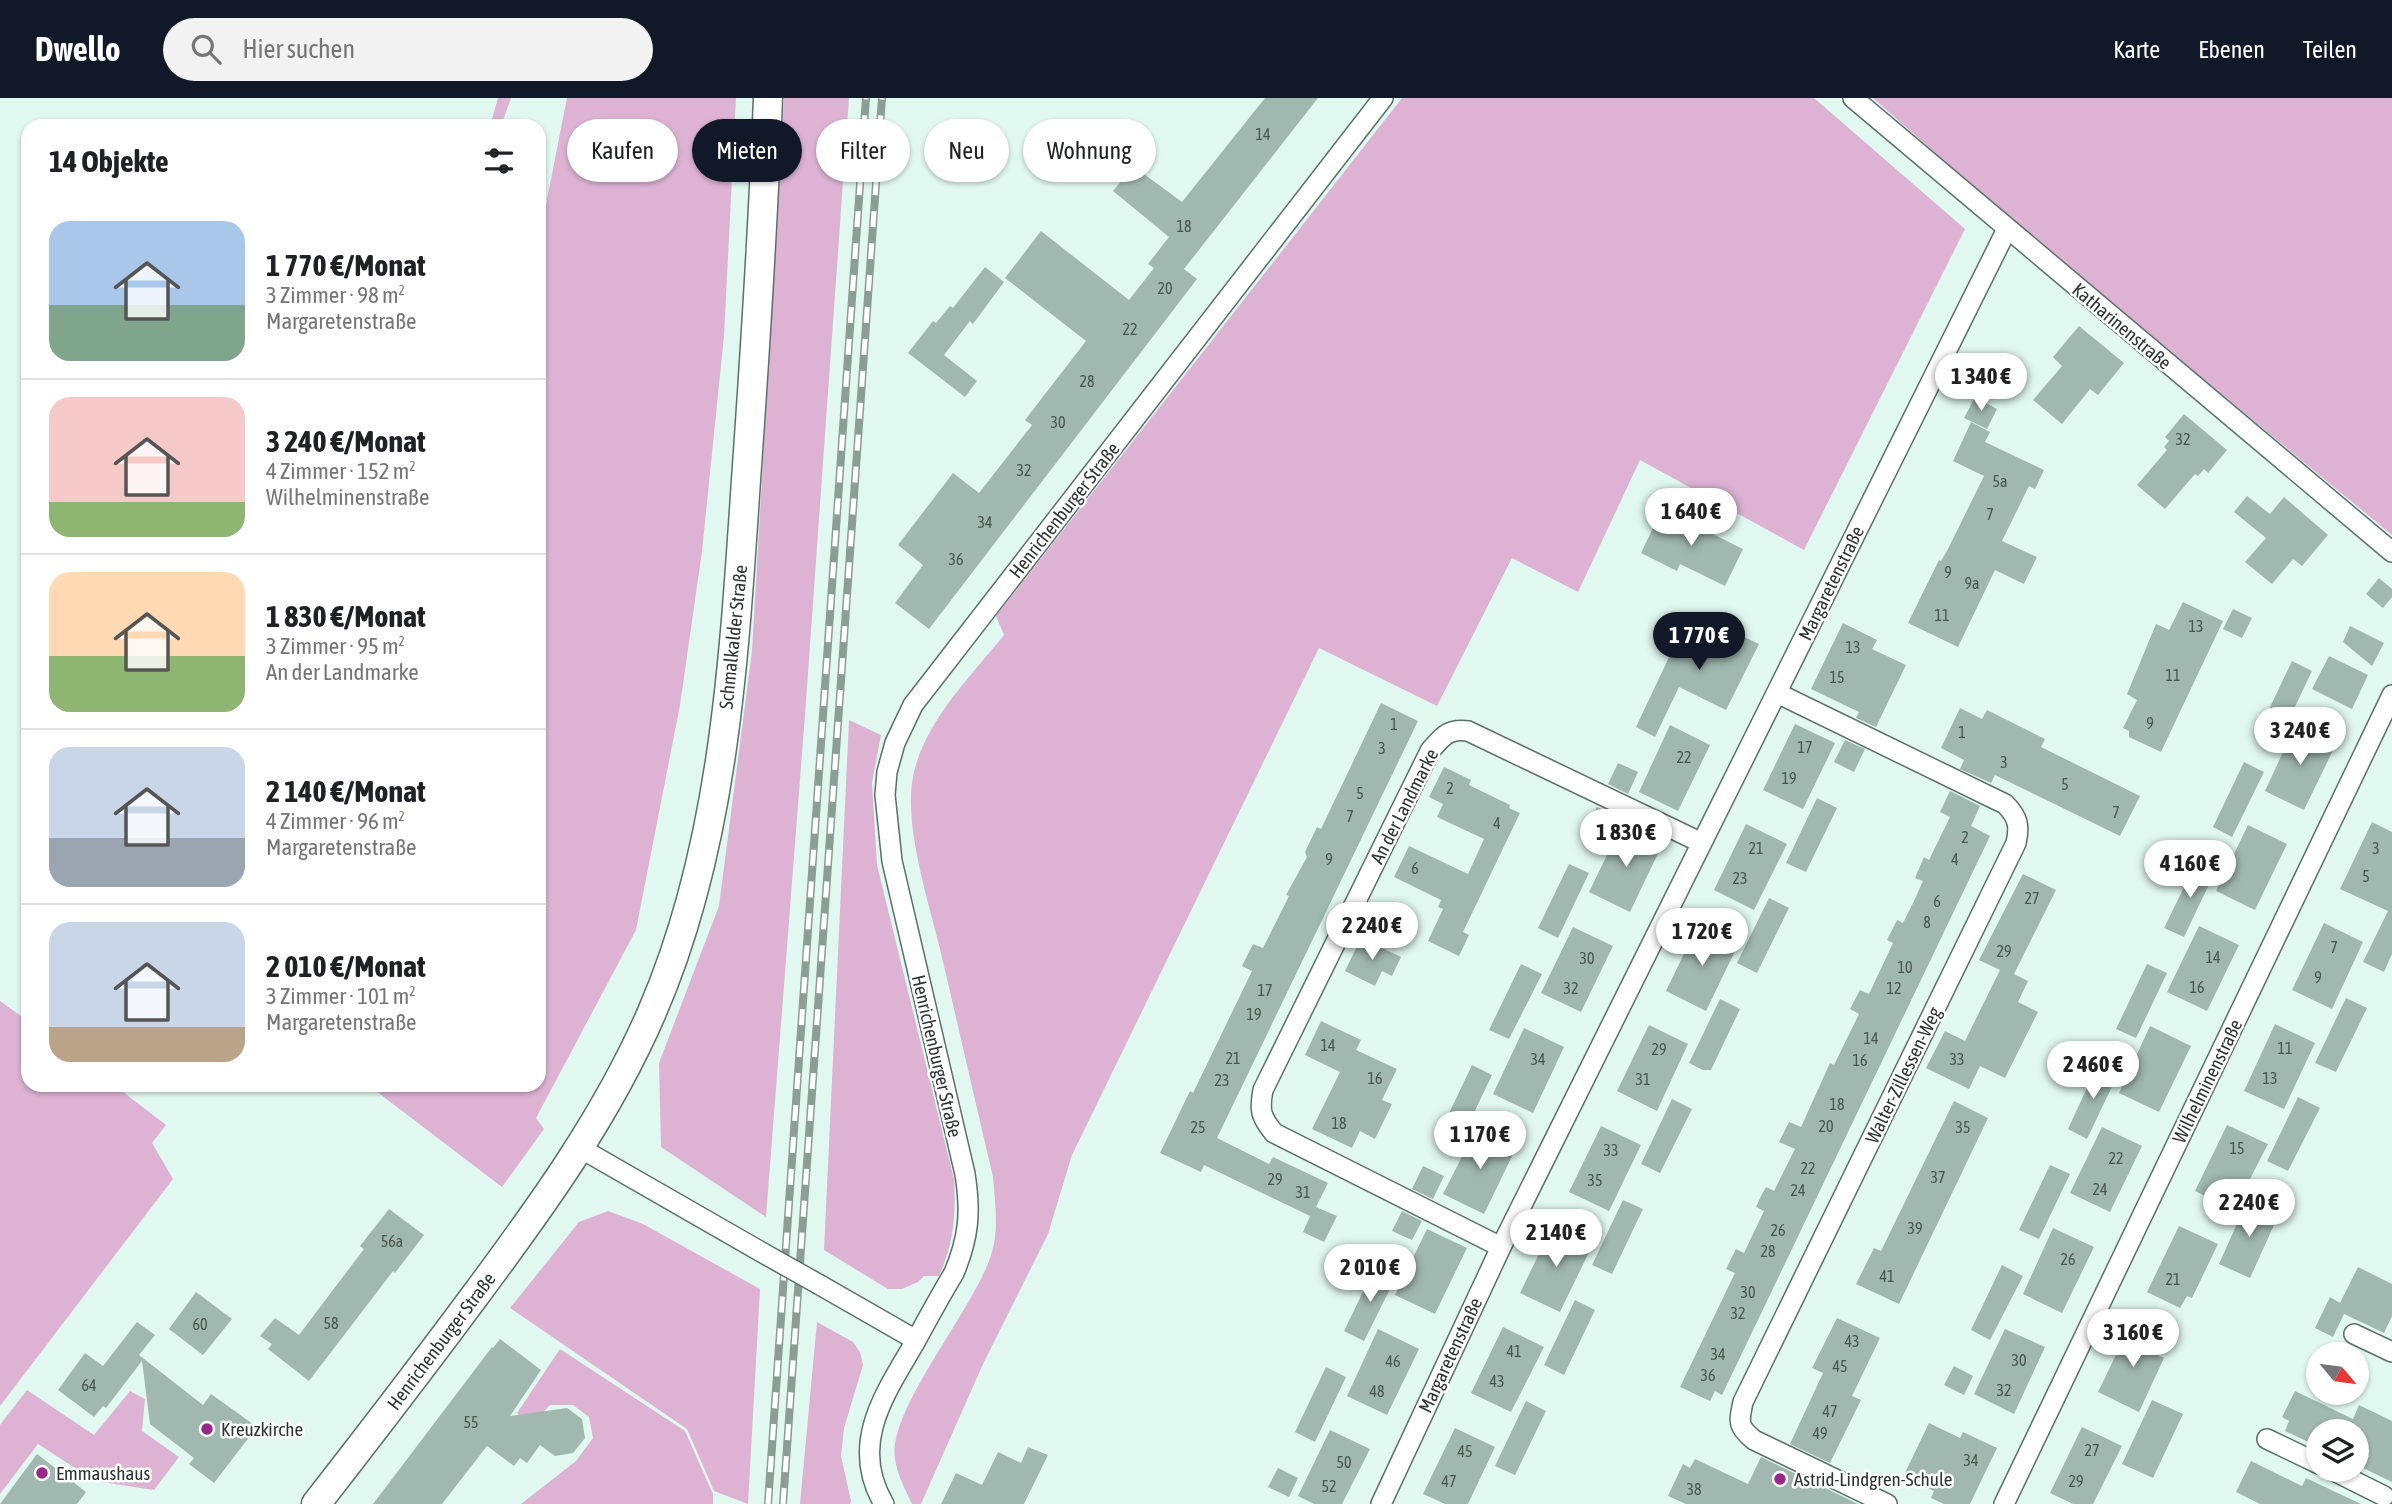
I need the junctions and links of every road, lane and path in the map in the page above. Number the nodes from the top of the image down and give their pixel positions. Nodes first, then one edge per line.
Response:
1 (768, 98) edge
2 (1383, 98) edge
3 (1853, 98) edge
4 (2007, 229) junction
5 (2392, 552) edge
6 (1777, 693) junction
7 (2392, 695) edge
8 (1702, 843) junction
9 (580, 1148) junction
10 (1501, 1247) junction
11 (2354, 1335) dead end
12 (916, 1340) junction
13 (2392, 1352) edge
14 (2267, 1439) dead end
15 (2306, 1458) edge
16 (2354, 1482) edge
17 (2386, 1500) edge
18 (316, 1504) edge
19 (884, 1504) edge
20 (1381, 1504) edge
21 (1887, 1504) edge
22 (2004, 1504) edge

1 - 9 main road, Schmalkalder Straße
2 - 12 street, Henrichenburger Straße
3 - 4 street, Katharinenstraße
4 - 5 street, Katharinenstraße
4 - 6 street, Margaretenstraße
6 - 8 street, Margaretenstraße
6 - 21 street, Walter-Zillessen-Weg
7 - 22 street, Wilhelminenstraße
8 - 10 street, Margaretenstraße
8 - 10 street, An der Landmarke
9 - 12 street, bridge
9 - 18 main road, Henrichenburger Straße
10 - 20 street, Margaretenstraße
11 - 13 street
12 - 19 street, Henrichenburger Straße
14 - 15 street
16 - 17 street

